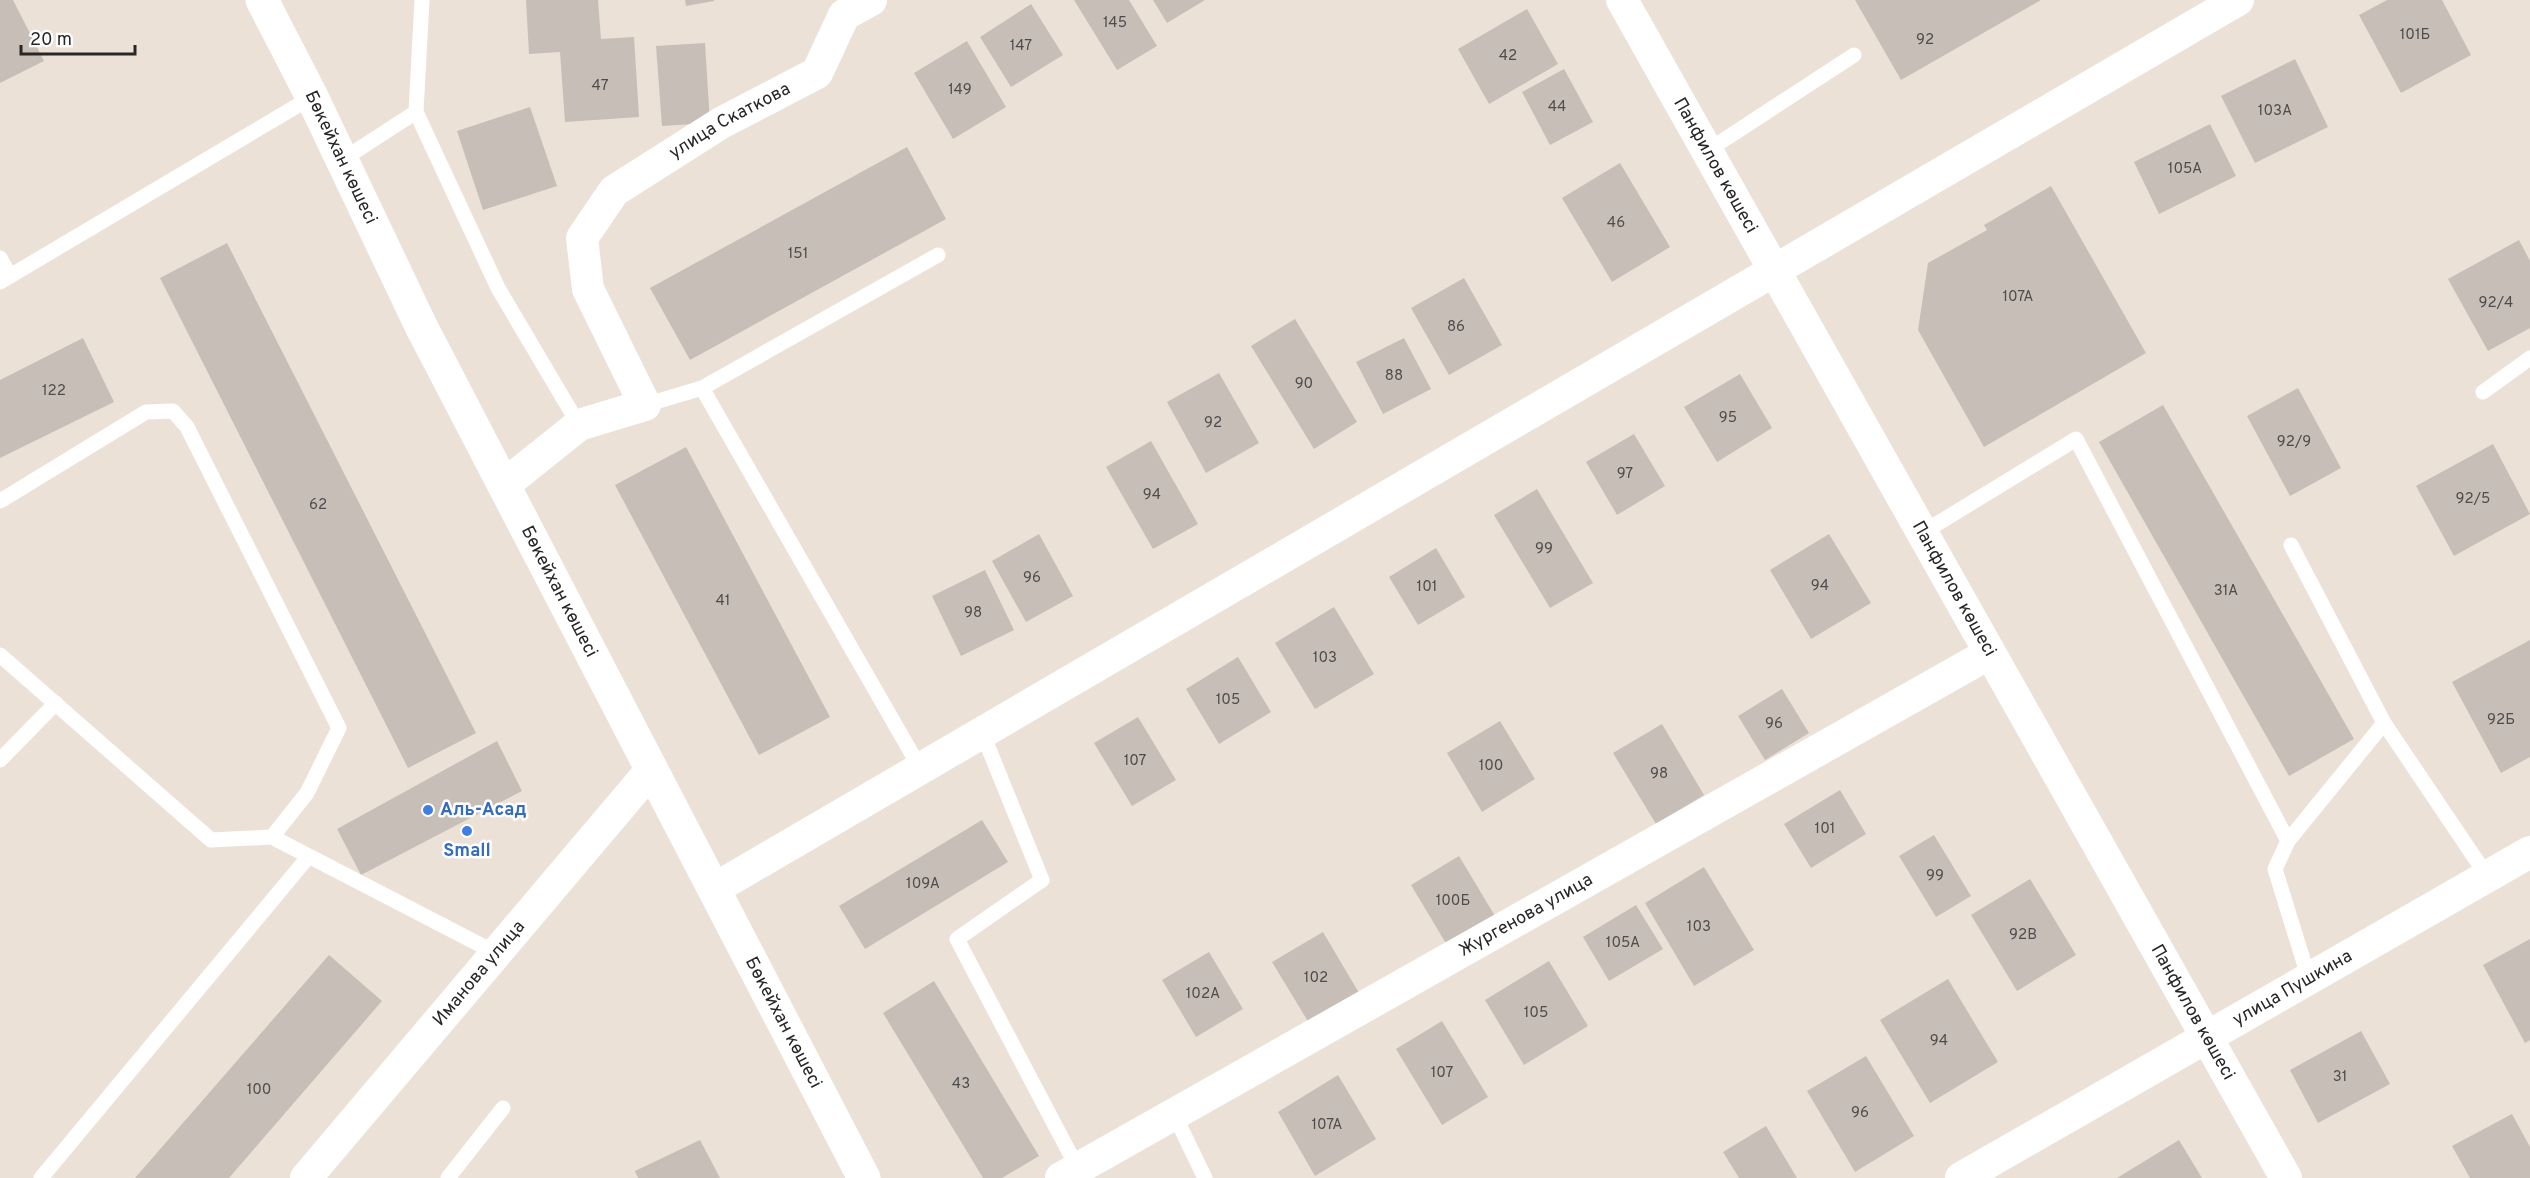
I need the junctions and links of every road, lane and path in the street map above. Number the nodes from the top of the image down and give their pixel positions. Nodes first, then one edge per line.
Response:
1 (262, 0) edge
2 (422, 0) edge
3 (1622, 0) edge
4 (2238, 0) edge
5 (850, 5) edge
6 (1854, 55) dead end
7 (312, 97) junction
8 (416, 112) junction
9 (1707, 151) junction
10 (342, 160) junction
11 (938, 255) dead end
12 (0, 258) edge
13 (1774, 270) junction
14 (5, 279) edge
15 (2530, 358) edge
16 (702, 388) junction
17 (2483, 392) dead end
18 (645, 405) junction
19 (579, 425) junction
20 (504, 485) junction
21 (0, 501) edge
22 (1922, 532) junction
23 (2291, 545) dead end
24 (1990, 653) junction
25 (0, 655) edge
26 (56, 703) junction
27 (2384, 723) junction
28 (982, 732) junction
29 (0, 760) edge
30 (920, 768) junction
31 (652, 769) junction
32 (272, 837) junction
33 (2288, 841) junction
34 (2530, 852) edge
35 (309, 856) junction
36 (2487, 876) junction
37 (714, 889) junction
38 (496, 953) junction
39 (2309, 979) junction
40 (2207, 1037) junction
41 (503, 1108) dead end
42 (1174, 1114) junction
43 (1070, 1173) edge
44 (41, 1178) edge
45 (306, 1178) edge
46 (448, 1178) edge
47 (864, 1178) edge
48 (1205, 1178) edge
49 (1961, 1178) edge
50 (2286, 1178) edge

1 - 7 street, Бөкейхан көшесі
2 - 8 lane
3 - 9 street, Панфилов көшесі
4 - 13 street
5 - 18 street, улица Скаткова
6 - 9 lane
7 - 10 street, Бөкейхан көшесі
7 - 14 lane
8 - 10 lane
8 - 19 lane
9 - 13 street, Панфилов көшесі
10 - 20 street, Бөкейхан көшесі
11 - 16 lane
12 - 14 lane
13 - 22 street, Панфилов көшесі
13 - 28 street
15 - 17 lane
16 - 18 lane
16 - 30 lane
18 - 19 street
19 - 20 street
20 - 31 street, Бөкейхан көшесі
21 - 32 lane
22 - 24 street, Панфилов көшесі
22 - 33 lane
23 - 27 lane
24 - 40 street, Панфилов көшесі
24 - 42 street, Жургенова улица
25 - 26 lane
26 - 29 lane
26 - 32 lane
27 - 33 lane
27 - 36 lane
28 - 30 street
28 - 43 lane
30 - 37 street
31 - 37 street, Бөкейхан көшесі
31 - 38 street, Иманова улица
32 - 35 lane
33 - 39 lane
34 - 36 street, улица Пушкина
35 - 38 lane
35 - 44 lane
36 - 39 street, улица Пушкина
37 - 47 street, Бөкейхан көшесі
38 - 45 street, Иманова улица
39 - 40 street, улица Пушкина
40 - 49 street, улица Пушкина
40 - 50 street, Панфилов көшесі
41 - 46 lane
42 - 43 street, Жургенова улица
42 - 48 lane

